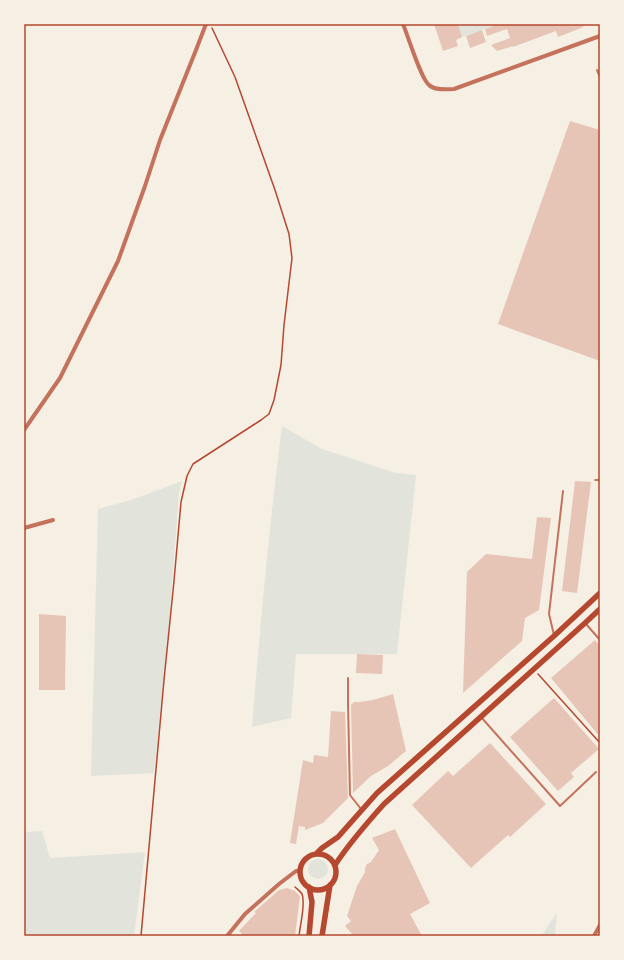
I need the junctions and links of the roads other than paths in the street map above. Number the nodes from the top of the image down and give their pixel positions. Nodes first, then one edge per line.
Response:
1 (206, 24) edge
2 (403, 24) edge
3 (600, 36) edge
4 (597, 70) dead end
5 (600, 78) edge
6 (24, 430) edge
7 (563, 492) dead end
8 (53, 520) dead end
9 (24, 528) edge
10 (600, 593) edge
11 (600, 609) edge
12 (585, 623) junction
13 (554, 636) junction
14 (600, 640) edge
15 (348, 678) dead end
16 (481, 717) junction
17 (596, 772) dead end
18 (362, 810) junction
19 (316, 854) junction
20 (335, 865) junction
21 (300, 871) junction
22 (330, 885) junction
23 (309, 887) junction
24 (600, 924) edge
25 (226, 936) edge
26 (309, 936) edge
27 (322, 936) edge
28 (594, 936) edge

1 - 6 street
2 - 3 street
4 - 5 lane
7 - 13 lane
8 - 9 street
10 - 13 main road
11 - 12 main road
12 - 14 lane
12 - 16 main road
13 - 18 main road
15 - 18 lane
16 - 17 lane
16 - 20 main road
18 - 19 main road
19 - 20 main road
19 - 21 main road
20 - 22 main road
21 - 23 main road
21 - 25 street
22 - 23 main road
22 - 27 main road
23 - 26 main road
24 - 28 street

